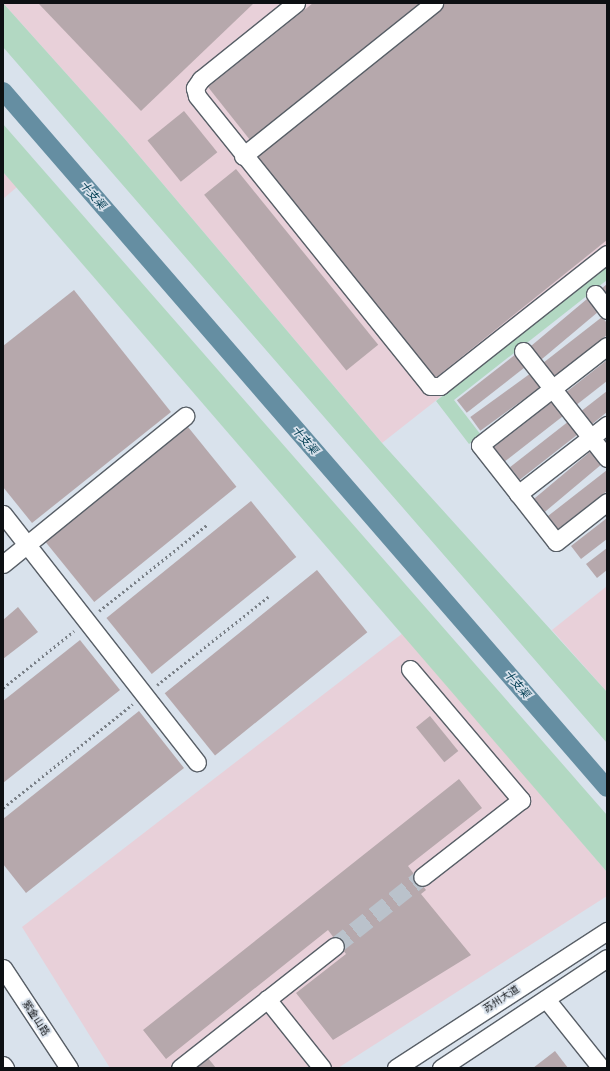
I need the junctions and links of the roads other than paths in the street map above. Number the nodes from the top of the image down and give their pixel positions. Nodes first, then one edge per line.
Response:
1 (296, 3) edge
2 (434, 3) edge
3 (243, 156) junction
4 (607, 254) edge
5 (595, 294) dead end
6 (607, 310) edge
7 (607, 346) edge
8 (523, 351) dead end
9 (552, 388) junction
10 (185, 416) dead end
11 (607, 425) edge
12 (591, 437) junction
13 (607, 458) edge
14 (518, 494) junction
15 (607, 502) edge
16 (3, 514) edge
17 (27, 545) junction
18 (3, 564) edge
19 (410, 669) dead end
20 (198, 762) dead end
21 (422, 877) tunnel mouth
22 (607, 931) edge
23 (335, 946) tunnel mouth
24 (607, 958) edge
25 (3, 968) edge
26 (267, 999) junction
27 (546, 999) junction
28 (3, 1065) edge
29 (5, 1068) edge
30 (69, 1068) edge
31 (180, 1068) edge
32 (322, 1068) edge
33 (396, 1068) edge
34 (441, 1068) edge
35 (601, 1068) edge

1 - 3 street
2 - 3 street
3 - 4 street
5 - 6 street
7 - 9 street
8 - 9 street
9 - 12 street
9 - 14 street
10 - 17 street
11 - 12 street
12 - 13 street
12 - 14 street
14 - 15 street
16 - 17 street
17 - 18 street
17 - 20 street
19 - 21 street
22 - 33 street, 苏州大道
23 - 26 street
24 - 27 street
25 - 30 street, 紫金山路
26 - 31 street
26 - 32 street
27 - 34 street
27 - 35 street
28 - 29 street

